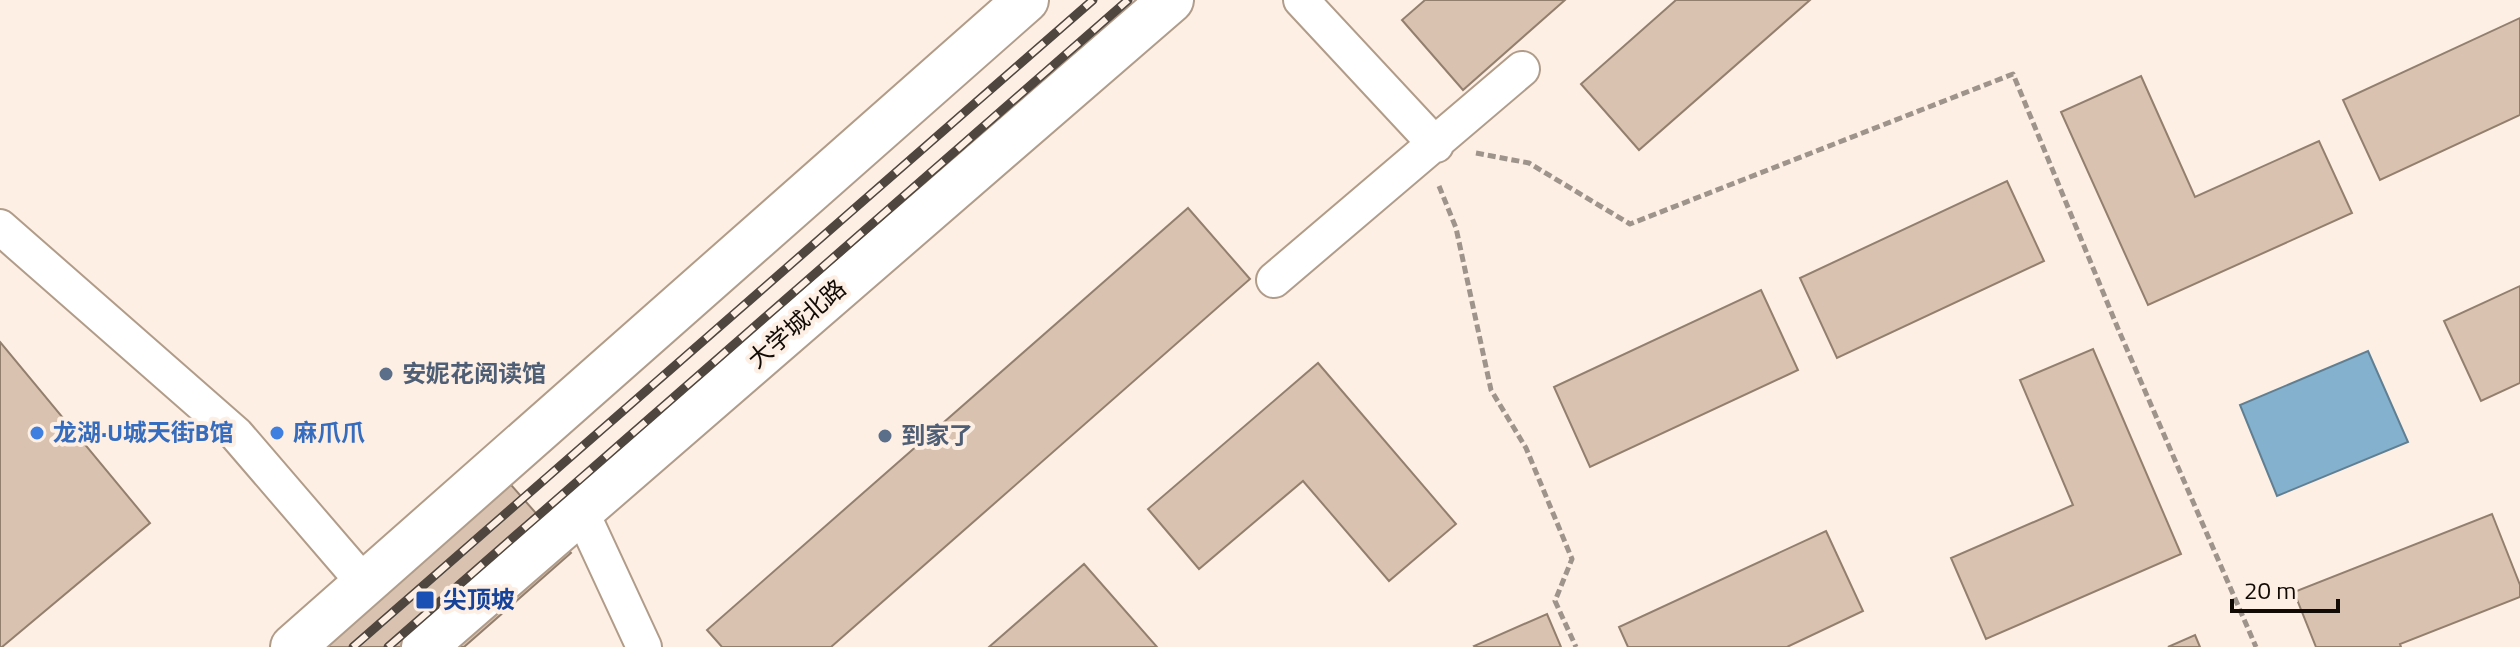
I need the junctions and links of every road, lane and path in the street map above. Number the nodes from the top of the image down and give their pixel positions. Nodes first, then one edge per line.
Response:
1 (1026, 0) edge
2 (1171, 0) edge
3 (1301, 0) edge
4 (1522, 69) dead end
5 (1436, 145) junction
6 (0, 227) edge
7 (1274, 280) dead end
8 (581, 511) junction
9 (365, 584) junction
10 (293, 647) edge
11 (424, 647) edge
12 (644, 647) edge
13 (1576, 647) edge
14 (2256, 647) edge

1 - 9 main road
2 - 8 main road, 大学城北路
3 - 5 street
4 - 5 street
5 - 7 street
5 - 13 path
5 - 14 path
6 - 9 street
8 - 11 main road, 大学城北路
8 - 12 street
9 - 10 main road

